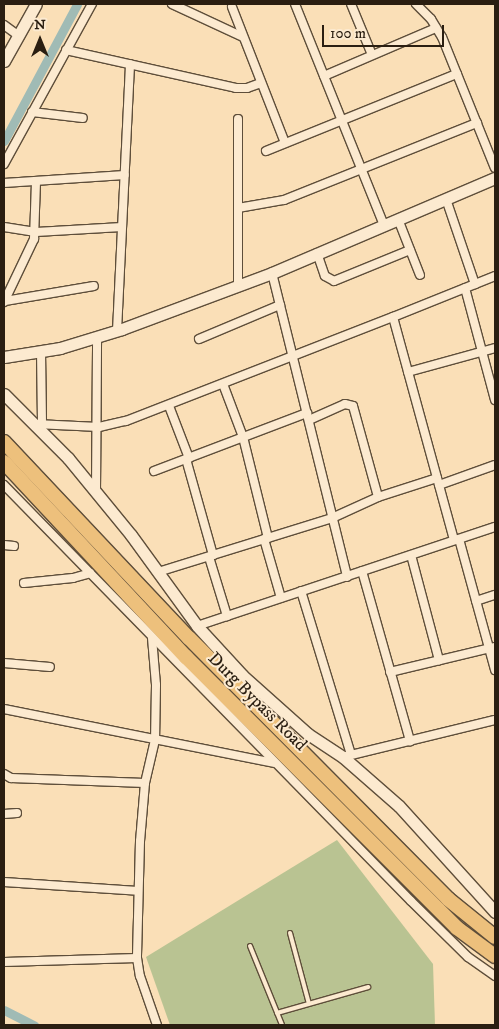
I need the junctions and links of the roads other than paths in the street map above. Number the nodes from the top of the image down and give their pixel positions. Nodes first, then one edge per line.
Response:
1 (36, 4) edge
2 (92, 4) edge
3 (172, 4) edge
4 (296, 4) edge
5 (351, 4) edge
6 (416, 4) edge
7 (232, 7) dead end
8 (4, 26) edge
9 (436, 28) junction
10 (19, 36) junction
11 (242, 37) junction
12 (66, 50) junction
13 (372, 55) junction
14 (4, 61) edge
15 (130, 64) junction
16 (458, 74) junction
17 (324, 76) junction
18 (261, 83) junction
19 (32, 112) junction
20 (83, 118) dead end
21 (238, 119) dead end
22 (341, 120) junction
23 (477, 123) junction
24 (285, 143) junction
25 (266, 152) dead end
26 (4, 164) edge
27 (495, 168) edge
28 (361, 169) junction
29 (125, 174) junction
30 (495, 178) edge
31 (36, 182) junction
32 (4, 183) edge
33 (446, 199) junction
34 (238, 208) junction
35 (398, 219) junction
36 (384, 225) junction
37 (4, 227) edge
38 (122, 227) junction
39 (36, 232) junction
40 (410, 250) junction
41 (317, 253) junction
42 (272, 273) junction
43 (420, 274) dead end
44 (495, 276) edge
45 (475, 284) junction
46 (238, 285) junction
47 (94, 286) dead end
48 (465, 288) junction
49 (4, 302) edge
50 (280, 305) junction
51 (393, 317) junction
52 (117, 331) junction
53 (97, 337) junction
54 (199, 339) dead end
55 (495, 348) edge
56 (41, 351) junction
57 (482, 352) junction
58 (293, 355) junction
59 (4, 356) edge
60 (408, 372) junction
61 (223, 384) junction
62 (4, 394) edge
63 (495, 400) edge
64 (169, 406) junction
65 (308, 417) junction
66 (38, 425) junction
67 (99, 427) junction
68 (243, 437) junction
69 (4, 442) edge
70 (187, 458) junction
71 (4, 462) edge
72 (495, 465) edge
73 (154, 471) dead end
74 (438, 481) junction
75 (4, 485) edge
76 (96, 493) junction
77 (378, 497) junction
78 (332, 518) junction
79 (495, 527) edge
80 (266, 539) junction
81 (457, 539) junction
82 (4, 545) edge
83 (14, 546) dead end
84 (411, 555) junction
85 (211, 556) junction
86 (362, 571) junction
87 (158, 572) junction
88 (90, 573) junction
89 (347, 577) junction
90 (24, 583) dead end
91 (301, 591) junction
92 (495, 595) edge
93 (281, 598) junction
94 (476, 601) junction
95 (227, 616) junction
96 (197, 626) junction
97 (152, 638) junction
98 (492, 648) edge
99 (439, 660) junction
100 (4, 663) edge
101 (50, 667) dead end
102 (495, 670) edge
103 (390, 672) junction
104 (4, 709) edge
105 (495, 720) edge
106 (155, 740) junction
107 (410, 740) junction
108 (347, 756) junction
109 (275, 764) junction
110 (4, 774) edge
111 (145, 783) junction
112 (17, 813) dead end
113 (4, 814) edge
114 (4, 882) edge
115 (138, 891) junction
116 (495, 912) edge
117 (290, 933) dead end
118 (495, 937) edge
119 (250, 946) dead end
120 (495, 956) edge
121 (137, 958) junction
122 (4, 962) edge
123 (495, 976) edge
124 (368, 987) dead end
125 (309, 1004) junction
126 (277, 1013) junction
127 (157, 1025) edge
128 (282, 1025) edge

1 - 10 street
2 - 12 street
3 - 11 street
4 - 17 street
5 - 13 street
6 - 9 street
7 - 11 street
8 - 10 street
9 - 13 street
9 - 16 street
10 - 14 street
11 - 18 street
12 - 15 street
12 - 19 street
13 - 17 street
15 - 18 street
15 - 29 street
16 - 22 street
16 - 23 street
17 - 22 street
18 - 24 street
19 - 20 street
19 - 26 street
21 - 34 street
22 - 24 street
22 - 28 street
23 - 27 street
23 - 28 street
24 - 25 street
28 - 34 street
28 - 36 street
29 - 31 street
29 - 38 street
30 - 33 street
31 - 32 street
31 - 39 street
33 - 35 street
33 - 45 street
34 - 46 street
35 - 36 street
35 - 40 street
36 - 41 street
37 - 39 street
38 - 39 street
38 - 52 street
39 - 49 street
40 - 41 street
40 - 43 street
41 - 42 street
42 - 46 street
42 - 50 street
44 - 45 street
45 - 48 street
46 - 52 street
47 - 49 street
48 - 51 street
48 - 57 street
50 - 54 street
50 - 58 street
51 - 58 street
51 - 60 street
52 - 53 street
53 - 56 street
53 - 67 street
55 - 57 street
56 - 59 street
56 - 66 street
57 - 60 street
57 - 63 street
58 - 61 street
58 - 65 street
60 - 74 street
61 - 64 street
61 - 68 street
62 - 66 street
64 - 67 street
64 - 70 street
65 - 68 street
65 - 77 street
65 - 78 street
66 - 67 street
66 - 76 street
67 - 76 street
68 - 70 street
68 - 80 street
69 - 118 highway, Durg Bypass Road
70 - 73 street
70 - 85 street
71 - 120 highway, Durg Bypass Road
72 - 74 street
74 - 77 street
74 - 81 street
75 - 88 street
76 - 87 street
77 - 78 street
78 - 80 street
78 - 89 street
79 - 81 street
80 - 85 street
80 - 93 street
81 - 84 street
81 - 94 street
82 - 83 street
84 - 86 street
84 - 99 street
85 - 87 street
85 - 95 street
86 - 89 street
86 - 103 street
87 - 96 street
88 - 90 street
88 - 97 street
89 - 91 street
91 - 93 street
91 - 108 street
92 - 94 street
93 - 95 street
94 - 98 street
95 - 96 street
96 - 108 street
97 - 106 street
97 - 109 street
98 - 99 street
98 - 102 street
99 - 103 street
100 - 101 street
103 - 107 street
104 - 106 street
105 - 107 street
106 - 109 street
106 - 111 street
107 - 108 street
108 - 116 street
109 - 123 street
110 - 111 street
111 - 115 street
112 - 113 street
114 - 115 street
115 - 121 street
117 - 125 lane
119 - 126 lane
121 - 122 street
121 - 127 street
124 - 125 lane
125 - 126 lane
126 - 128 lane

